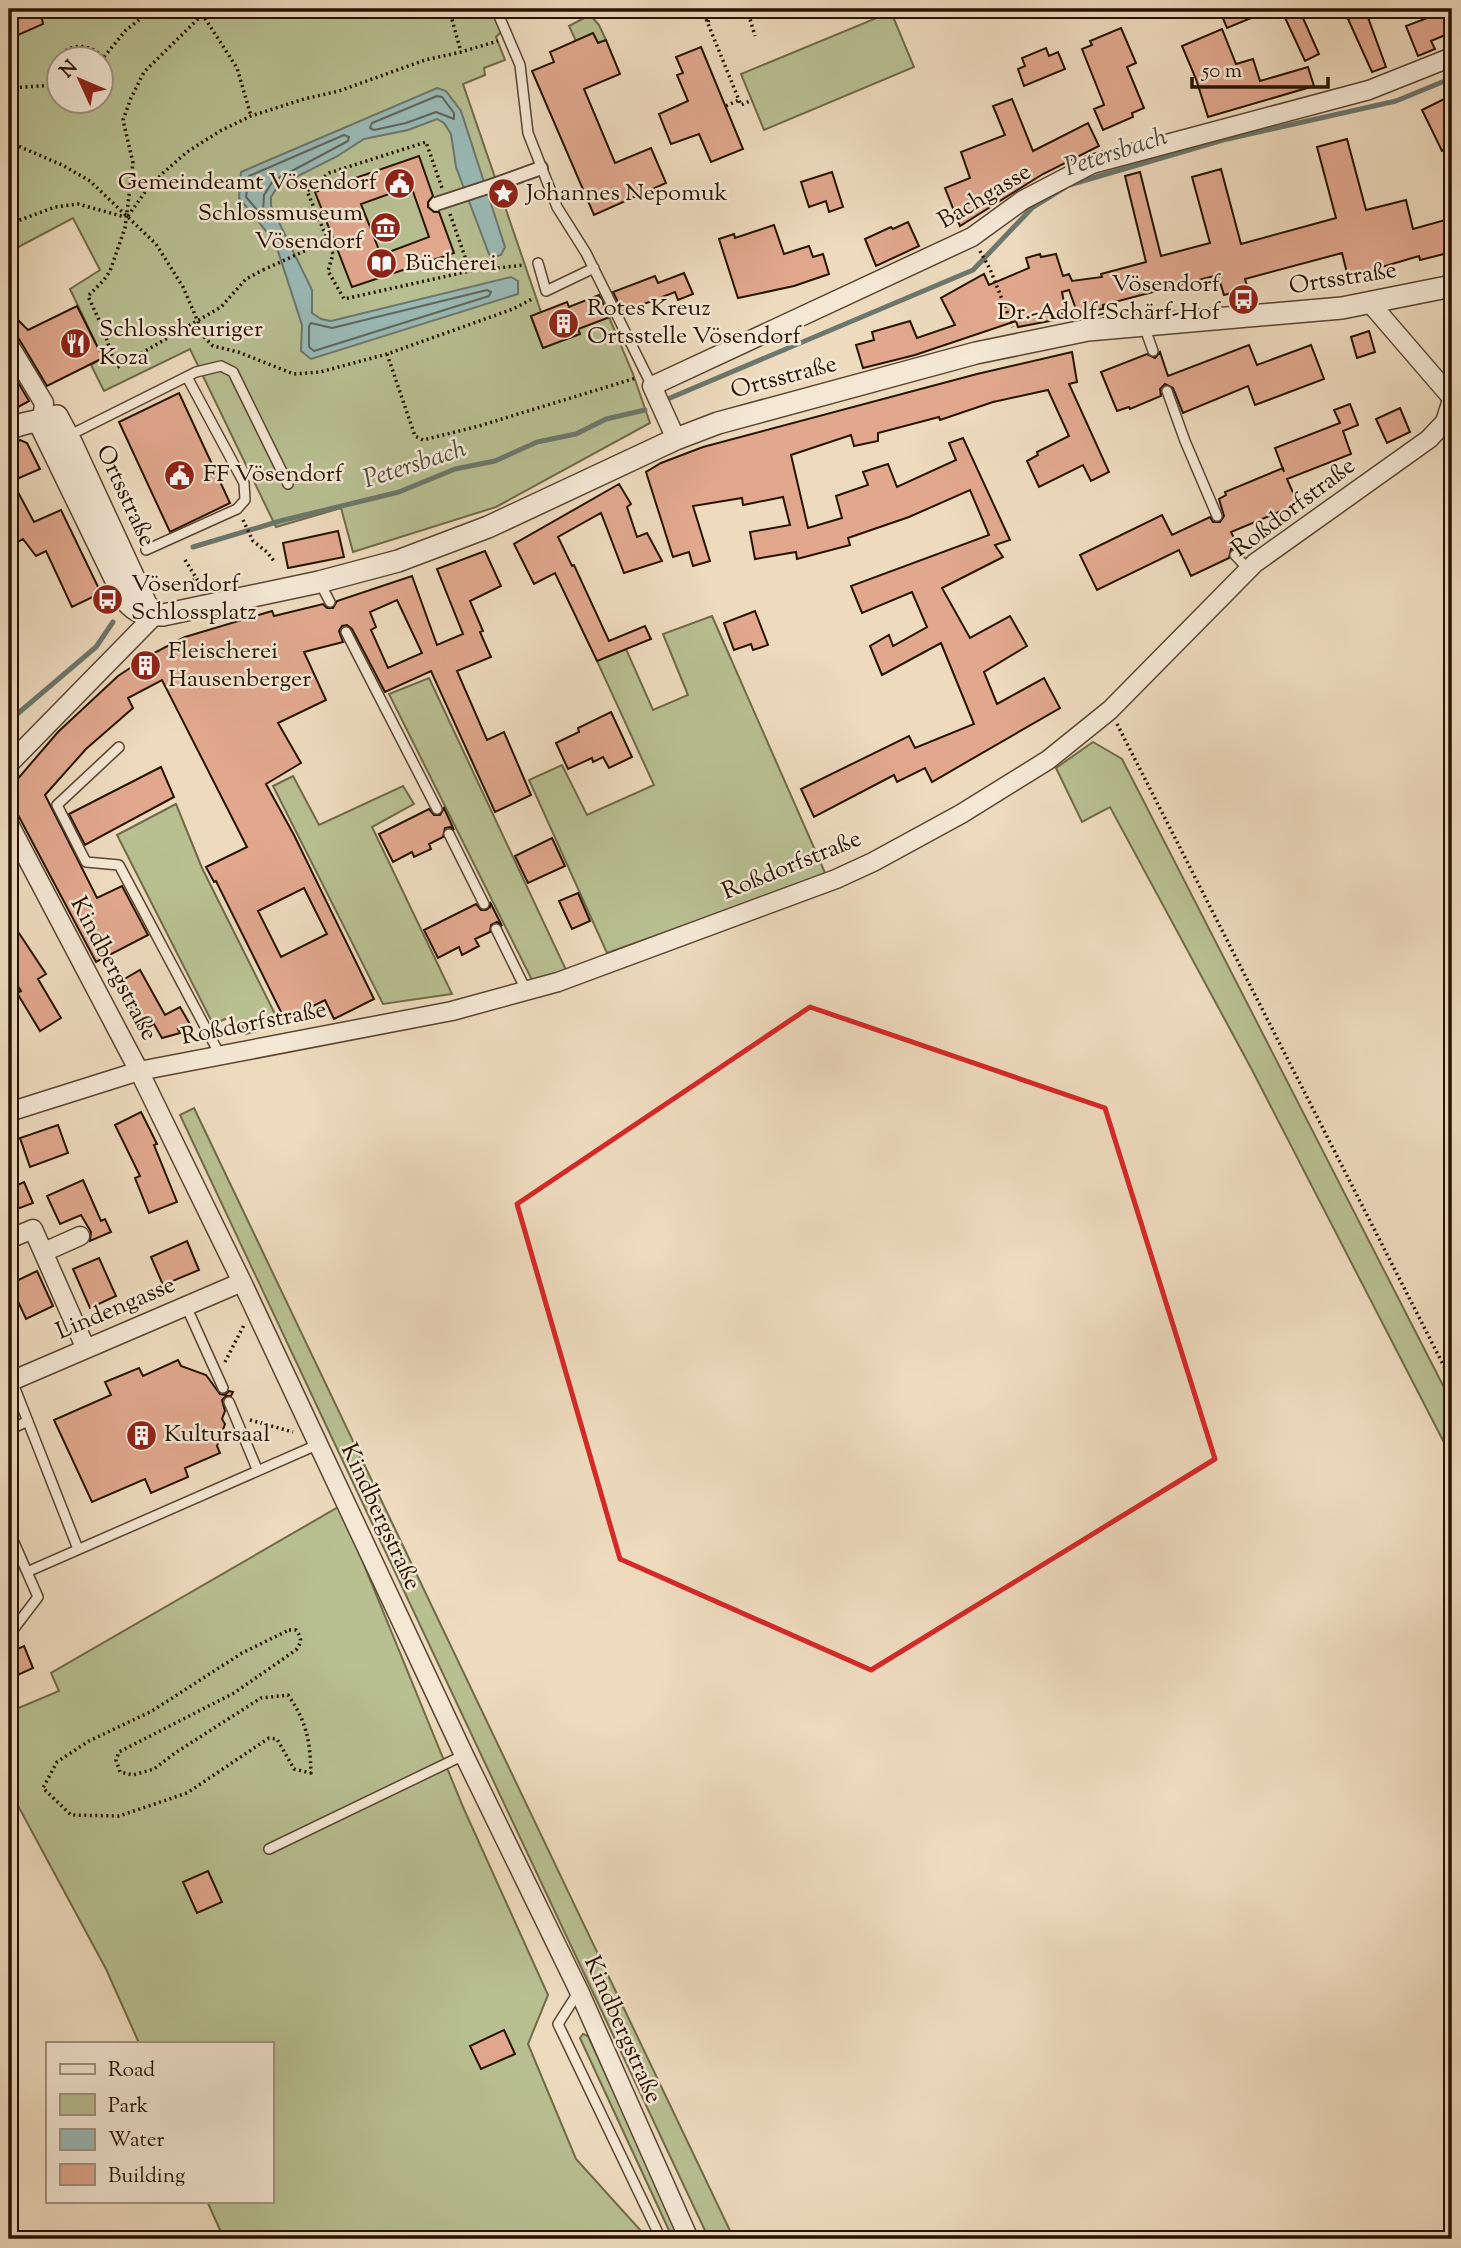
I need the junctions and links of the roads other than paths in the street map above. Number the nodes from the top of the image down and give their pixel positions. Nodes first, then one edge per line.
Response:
1 (496, 9) edge
2 (1452, 57) edge
3 (541, 168) junction
4 (443, 202) road end
5 (538, 263) dead end
6 (594, 268) junction
7 (1452, 286) edge
8 (1371, 304) junction
9 (1144, 326) junction
10 (9, 345) edge
11 (1153, 351) dead end
12 (187, 377) junction
13 (649, 380) junction
14 (1167, 391) dead end
15 (1452, 399) edge
16 (38, 422) junction
17 (9, 429) edge
18 (68, 436) junction
19 (676, 439) junction
20 (288, 484) dead end
21 (1217, 516) dead end
22 (146, 550) dead end
23 (1235, 555) dead end
24 (1249, 570) junction
25 (319, 582) junction
26 (330, 602) dead end
27 (155, 615) junction
28 (346, 632) dead end
29 (119, 747) dead end
30 (9, 764) edge
31 (437, 809) dead end
32 (9, 824) edge
33 (449, 834) dead end
34 (484, 904) dead end
35 (496, 929) dead end
36 (527, 992) junction
37 (220, 1055) junction
38 (139, 1071) junction
39 (9, 1112) edge
40 (80, 1236) dead end
41 (9, 1239) edge
42 (44, 1252) junction
43 (242, 1282) junction
44 (186, 1306) junction
45 (86, 1349) junction
46 (10, 1381) edge
47 (223, 1388) dead end
48 (229, 1402) dead end
49 (28, 1422) junction
50 (9, 1430) edge
51 (319, 1444) junction
52 (257, 1469) junction
53 (9, 1531) edge
54 (78, 1549) junction
55 (27, 1572) junction
56 (9, 1635) edge
57 (464, 1755) junction
58 (269, 1849) dead end
59 (579, 1991) junction
60 (661, 2239) edge
61 (689, 2239) edge

1 - 3 lane
2 - 13 street, Bachgasse
3 - 4 street, bridge
3 - 6 lane
5 - 6 lane
6 - 13 lane
7 - 8 street, Ortsstraße
8 - 9 street, Ortsstraße
8 - 15 street, Roßdorfstraße
9 - 11 lane
9 - 19 street, Ortsstraße
10 - 16 street
12 - 18 lane
12 - 20 lane
12 - 22 lane
13 - 19 street
14 - 21 lane
15 - 24 street, Roßdorfstraße
16 - 17 street, Ortsstraße
16 - 18 street, Ortsstraße
16 - 27 street, Ortsstraße
18 - 27 street, Ortsstraße
19 - 25 street, Ortsstraße
23 - 24 lane
24 - 36 street, Roßdorfstraße
25 - 26 lane
25 - 27 street, Ortsstraße
27 - 30 street
28 - 31 lane
29 - 37 lane
32 - 38 street, Kindbergstraße
33 - 34 lane
35 - 36 lane
36 - 37 street, Roßdorfstraße
37 - 38 street, Roßdorfstraße
38 - 39 street, Roßdorfstraße
38 - 43 street, Kindbergstraße
40 - 42 street
41 - 42 street
42 - 45 street
43 - 44 street, Lindengasse
43 - 51 street, Kindbergstraße
44 - 45 street, Lindengasse
44 - 47 lane
45 - 46 street, Lindengasse
46 - 49 lane
48 - 52 lane
49 - 50 lane
49 - 54 lane
51 - 52 lane
51 - 57 street, Kindbergstraße
52 - 54 lane
53 - 55 lane
54 - 55 lane
55 - 56 lane
57 - 58 lane
57 - 59 street, Kindbergstraße
59 - 60 lane
59 - 61 street, Kindbergstraße

